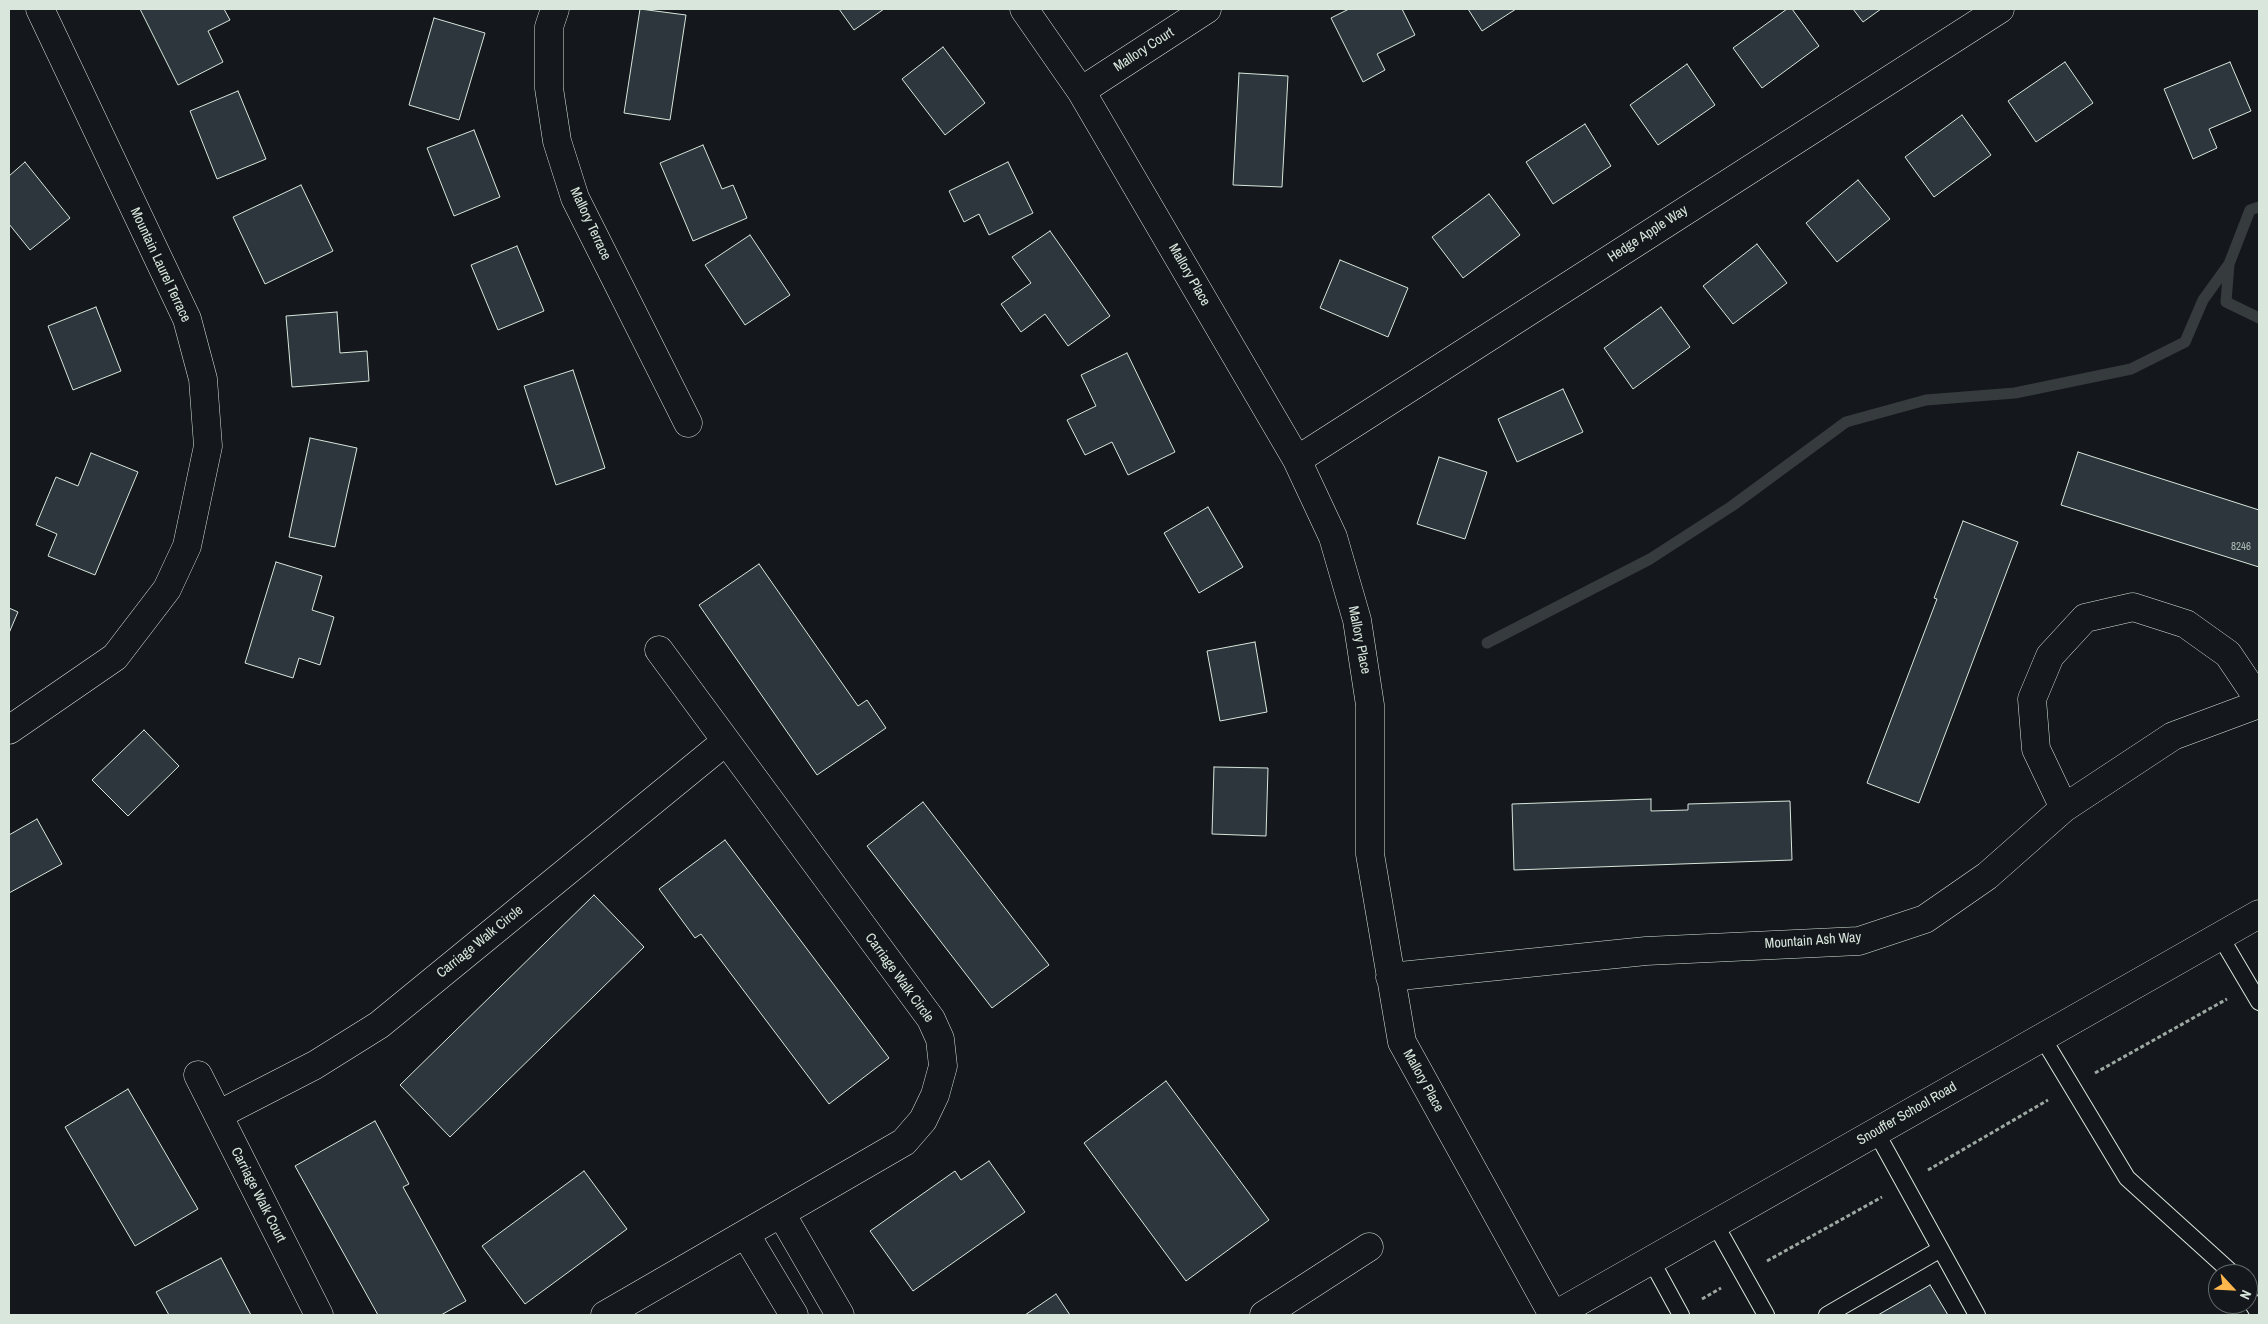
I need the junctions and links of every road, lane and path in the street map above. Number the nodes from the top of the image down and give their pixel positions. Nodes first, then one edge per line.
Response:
1 (40, 9) edge
2 (555, 9) edge
3 (1024, 9) edge
4 (1207, 9) edge
5 (2000, 9) edge
6 (1081, 91) junction
7 (688, 423) dead end
8 (1297, 460) junction
9 (659, 650) dead end
10 (2259, 700) edge
11 (2259, 704) edge
12 (9, 730) edge
13 (725, 742) junction
14 (2064, 808) junction
15 (2259, 914) edge
16 (2220, 936) junction
17 (1390, 977) junction
18 (2250, 987) junction
19 (2259, 1002) edge
20 (2042, 1037) junction
21 (198, 1075) dead end
22 (2072, 1087) junction
23 (218, 1115) junction
24 (1876, 1132) junction
25 (1904, 1184) junction
26 (782, 1215) junction
27 (1715, 1224) junction
28 (746, 1235) junction
29 (1369, 1246) dead end
30 (1939, 1250) junction
31 (1651, 1260) junction
32 (2222, 1264) edge
33 (1744, 1275) junction
34 (1680, 1314) edge
35 (319, 1315) edge
36 (606, 1315) edge
37 (794, 1315) edge
38 (840, 1315) edge
39 (1264, 1315) edge
40 (1554, 1315) edge
41 (1766, 1315) edge
42 (1826, 1315) edge
43 (1977, 1315) edge

1 - 12 street, Mountain Laurel Terrace
2 - 7 street, Mallory Terrace
3 - 6 street, Mallory Place
4 - 6 street, Mallory Court
5 - 8 street, Hedge Apple Way
6 - 8 street, Mallory Place
8 - 17 street, Mallory Place
9 - 13 street, Carriage Walk Circle
10 - 14 street
11 - 14 street, Mountain Ash Way
13 - 23 street, Carriage Walk Circle
13 - 26 street, Carriage Walk Circle
14 - 17 street, Mountain Ash Way
15 - 16 street, Snouffer School Road
16 - 18 lane
16 - 20 street, Snouffer School Road
17 - 40 street, Mallory Place
18 - 19 lane
18 - 22 path
20 - 22 lane
20 - 24 street, Snouffer School Road
21 - 23 street, Carriage Walk Court
22 - 25 path
22 - 32 lane
23 - 35 street, Carriage Walk Court
24 - 25 lane
24 - 27 street, Snouffer School Road
25 - 30 lane
25 - 33 path
26 - 28 street, Carriage Walk Circle
26 - 38 street
27 - 31 street, Snouffer School Road
27 - 33 lane
28 - 36 street, Carriage Walk Circle
28 - 37 street
29 - 39 street
30 - 42 lane
30 - 43 lane
31 - 34 lane
31 - 40 street, Snouffer School Road
33 - 34 path
33 - 41 lane

